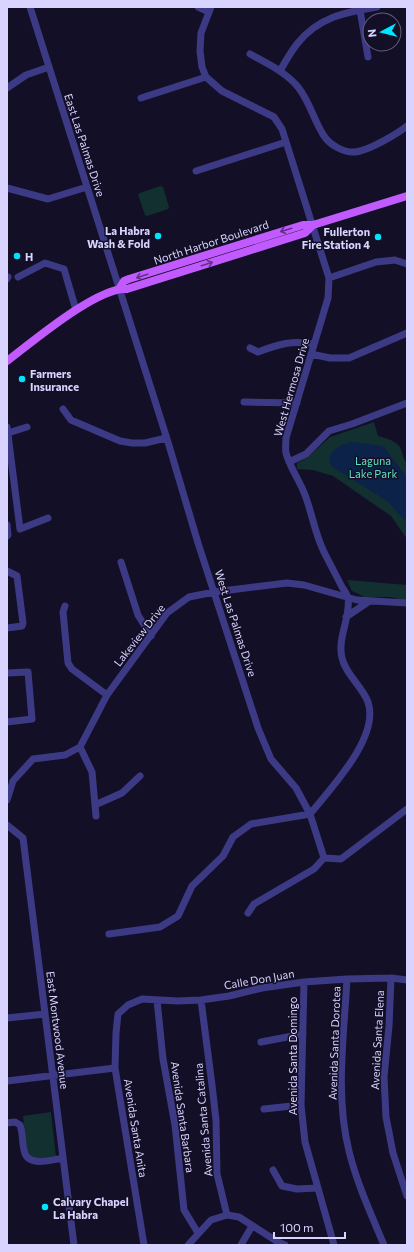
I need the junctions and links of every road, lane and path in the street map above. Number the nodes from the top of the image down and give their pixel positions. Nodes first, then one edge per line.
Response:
1 (30, 7) edge
2 (198, 7) edge
3 (377, 7) edge
4 (210, 9) edge
5 (360, 10) junction
6 (250, 54) dead end
7 (368, 57) dead end
8 (49, 67) junction
9 (280, 71) junction
10 (206, 77) junction
11 (7, 88) edge
12 (141, 98) dead end
13 (407, 126) edge
14 (286, 142) junction
15 (196, 171) dead end
16 (87, 187) junction
17 (7, 188) edge
18 (407, 196) edge
19 (312, 225) junction
20 (407, 264) edge
21 (18, 277) dead end
22 (329, 278) junction
23 (119, 288) junction
24 (76, 310) junction
25 (407, 333) edge
26 (314, 344) junction
27 (250, 348) dead end
28 (311, 354) junction
29 (7, 361) edge
30 (244, 402) dead end
31 (297, 403) junction
32 (406, 403) edge
33 (62, 409) dead end
34 (27, 427) dead end
35 (7, 430) edge
36 (166, 438) junction
37 (289, 462) junction
38 (48, 518) dead end
39 (7, 525) edge
40 (7, 536) edge
41 (121, 562) dead end
42 (7, 571) edge
43 (214, 592) junction
44 (348, 597) junction
45 (368, 602) junction
46 (407, 603) edge
47 (65, 606) dead end
48 (346, 617) junction
49 (7, 628) edge
50 (151, 636) junction
51 (7, 673) edge
52 (107, 695) junction
53 (7, 722) edge
54 (80, 747) junction
55 (140, 776) dead end
56 (7, 800) edge
57 (95, 805) junction
58 (407, 809) edge
59 (310, 814) junction
60 (96, 816) dead end
61 (7, 825) edge
62 (324, 858) junction
63 (248, 913) dead end
64 (108, 934) dead end
65 (391, 978) junction
66 (347, 979) junction
67 (407, 980) edge
68 (304, 982) junction
69 (157, 1000) junction
70 (201, 1000) junction
71 (45, 1014) junction
72 (118, 1014) joint
73 (7, 1018) edge
74 (303, 1034) junction
75 (260, 1042) dead end
76 (115, 1068) junction
77 (53, 1076) junction
78 (7, 1081) edge
79 (301, 1105) junction
80 (264, 1109) dead end
81 (7, 1123) edge
82 (63, 1158) junction
83 (273, 1170) dead end
84 (317, 1188) junction
85 (407, 1196) edge
86 (227, 1215) junction
87 (252, 1226) junction
88 (198, 1233) junction
89 (74, 1245) edge
90 (144, 1245) edge
91 (188, 1245) edge
92 (242, 1245) edge
93 (285, 1245) edge
94 (334, 1245) edge
95 (384, 1245) edge

1 - 8 street, East Las Palmas Drive
2 - 4 street
3 - 5 street
4 - 10 street
5 - 7 street
5 - 9 street
6 - 9 street
8 - 11 street
8 - 16 street, East Las Palmas Drive
9 - 13 street
10 - 12 street
10 - 14 street, West Hermosa Drive
14 - 15 street
14 - 19 street, West Hermosa Drive
16 - 17 street
16 - 23 street, East Las Palmas Drive
18 - 19 main road, North Harbor Boulevard
19 - 22 street, West Hermosa Drive
19 - 23 main road, North Harbor Boulevard
20 - 22 street
21 - 24 street
22 - 26 street, West Hermosa Drive
23 - 24 main road, North Harbor Boulevard
23 - 36 street, West Las Palmas Drive
24 - 29 main road, North Harbor Boulevard
25 - 28 street
26 - 27 street
26 - 28 street, West Hermosa Drive
28 - 31 street, West Hermosa Drive
30 - 31 street
31 - 37 street, West Hermosa Drive
32 - 37 street
33 - 36 street
34 - 35 street
35 - 38 street
36 - 43 street, West Las Palmas Drive
37 - 44 street, West Hermosa Drive
39 - 40 street
41 - 50 street
42 - 49 street
43 - 44 street, Lakeview Drive
43 - 50 street, Lakeview Drive
43 - 59 street, West Las Palmas Drive
44 - 45 street, Lakeview Drive
44 - 48 street
45 - 46 street, Lakeview Drive
45 - 48 street
47 - 52 street
48 - 59 street
50 - 52 street, Lakeview Drive
51 - 53 street
52 - 54 street, Lakeview Drive
54 - 56 street
54 - 57 street
55 - 57 street
57 - 60 street
58 - 62 street
59 - 62 street, West Las Palmas Drive
59 - 64 street
61 - 71 street, East Montwood Avenue
62 - 63 street
65 - 66 street, Calle Don Juan
65 - 67 street, Calle Don Juan
65 - 85 street, Avenida Santa Elena
66 - 68 street, Calle Don Juan
66 - 95 street, Avenida Santa Dorotea
68 - 70 street, Calle Don Juan
68 - 74 street, Avenida Santa Domingo
69 - 70 street, Calle Don Juan
69 - 72 street, Calle Don Juan
69 - 88 street, Avenida Santa Barbara
70 - 86 street, Avenida Santa Catalina
71 - 73 street
71 - 77 street, East Montwood Avenue
72 - 76 street, Avenida Santa Anita
74 - 75 street
74 - 79 street, Avenida Santa Domingo
76 - 77 street
76 - 90 street, Avenida Santa Anita
77 - 78 street
77 - 82 street, East Montwood Avenue
79 - 80 street
79 - 84 street, Avenida Santa Domingo
81 - 82 street
82 - 89 street, East Montwood Avenue
83 - 84 street
84 - 94 street, Avenida Santa Domingo
86 - 87 street
86 - 88 street
87 - 92 street
87 - 93 street
88 - 91 street

